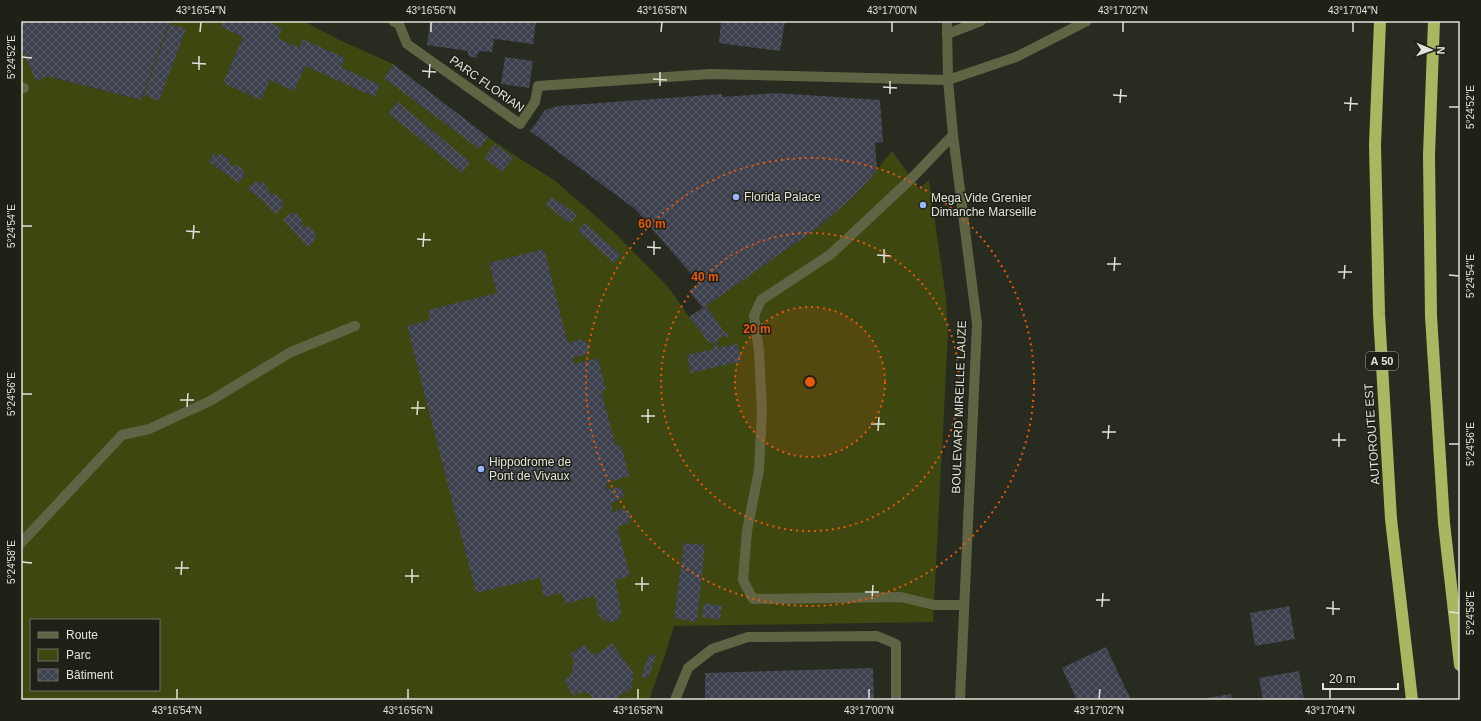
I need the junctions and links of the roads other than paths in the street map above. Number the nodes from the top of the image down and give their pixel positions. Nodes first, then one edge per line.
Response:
1 (393, 21) edge
2 (947, 21) edge
3 (981, 21) edge
4 (1087, 21) edge
5 (1380, 21) edge
6 (1434, 21) edge
7 (947, 34) junction
8 (948, 80) junction
9 (953, 135) junction
10 (355, 326) dead end
11 (21, 543) edge
12 (964, 605) junction
13 (1460, 665) edge
14 (675, 700) edge
15 (896, 700) edge
16 (960, 700) edge
17 (1412, 700) edge

1 - 8 street, PARC FLORIAN
2 - 7 street, BOULEVARD MIREILLE LAUZE
3 - 7 street
4 - 8 street
5 - 17 highway, AUTOROUTE EST / A 50
6 - 13 highway
7 - 8 street, BOULEVARD MIREILLE LAUZE
8 - 9 street, BOULEVARD MIREILLE LAUZE
9 - 12 street, BOULEVARD MIREILLE LAUZE
9 - 12 street
10 - 11 street
12 - 16 street, BOULEVARD MIREILLE LAUZE
14 - 15 street

